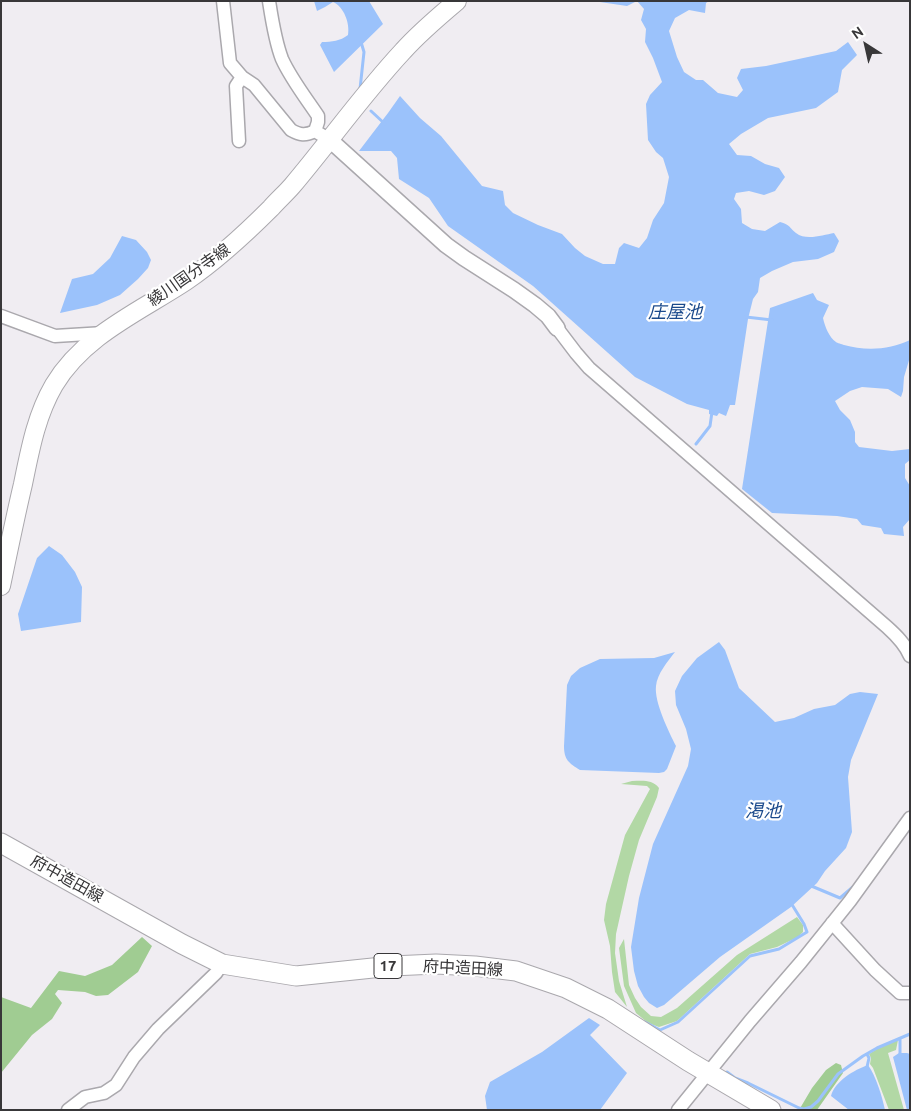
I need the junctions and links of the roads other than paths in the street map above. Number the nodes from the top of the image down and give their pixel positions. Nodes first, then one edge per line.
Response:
1 (223, 1) edge
2 (269, 1) edge
3 (456, 1) edge
4 (242, 77) junction
5 (322, 136) junction
6 (239, 142) dead end
7 (1, 316) edge
8 (557, 328) joint
9 (110, 334) junction
10 (1, 586) edge
11 (910, 656) edge
12 (910, 818) edge
13 (1, 842) edge
14 (832, 923) junction
15 (222, 964) junction
16 (910, 993) edge
17 (708, 1073) junction
18 (68, 1110) edge
19 (678, 1110) edge
20 (771, 1110) edge

1 - 4 street
2 - 5 street
3 - 5 main road, 綾川国分寺線
4 - 5 street
4 - 6 street
5 - 8 street
5 - 9 main road, 綾川国分寺線
7 - 9 street
8 - 11 street
9 - 10 main road, 綾川国分寺線
12 - 14 street
13 - 15 main road, 府中造田線 / 17
14 - 16 street
14 - 17 street
15 - 17 main road, 府中造田線 / 17
15 - 18 street
17 - 19 street
17 - 20 main road, 府中造田線 / 17

